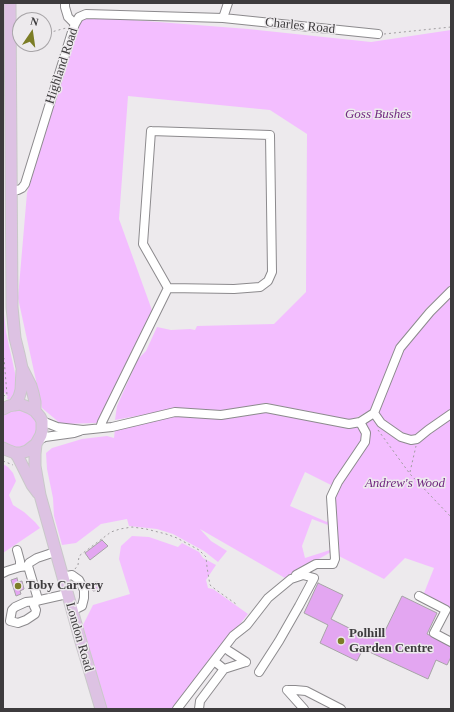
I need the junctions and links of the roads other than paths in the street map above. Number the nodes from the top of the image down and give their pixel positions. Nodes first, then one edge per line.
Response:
1 (10, 3) edge
2 (66, 3) edge
3 (228, 3) edge
4 (223, 18) junction
5 (74, 25) junction
6 (378, 34) road end
7 (11, 191) junction
8 (168, 288) junction
9 (451, 291) edge
10 (22, 368) junction
11 (7, 405) edge
12 (35, 411) junction
13 (374, 413) junction
14 (450, 416) edge
15 (42, 421) junction
16 (360, 422) junction
17 (100, 428) junction
18 (82, 430) junction
19 (38, 442) junction
20 (7, 450) edge
21 (40, 495) junction
22 (17, 550) dead end
23 (55, 552) junction
24 (24, 566) junction
25 (3, 573) edge
26 (67, 576) junction
27 (291, 579) junction
28 (67, 594) junction
29 (419, 596) dead end
30 (72, 611) junction
31 (451, 642) edge
32 (229, 651) dead end
33 (214, 661) junction
34 (224, 669) junction
35 (259, 672) dead end
36 (100, 709) edge
37 (177, 709) edge
38 (199, 709) edge
39 (304, 709) edge
40 (341, 709) edge

1 - 7 main road
2 - 5 street
3 - 4 street
4 - 5 street, Highland Road
4 - 6 street, Charles Road
5 - 7 street, Highland Road
7 - 10 main road
8 - 8 street
8 - 17 street
9 - 13 street
10 - 11 main road
10 - 12 main road
11 - 12 main road
12 - 15 main road
13 - 14 street
13 - 16 street
15 - 18 street
15 - 19 main road, London Road
16 - 17 street
16 - 27 street
17 - 18 street
18 - 19 street
19 - 20 main road
19 - 21 main road, London Road
20 - 21 main road, London Road
21 - 23 main road, London Road
22 - 24 street
23 - 24 street
23 - 26 main road, London Road
24 - 25 street
24 - 28 street
26 - 28 main road, London Road
26 - 30 street
27 - 33 street
27 - 35 street
28 - 30 main road, London Road
29 - 31 street
30 - 36 main road, London Road
32 - 34 street
33 - 34 street
33 - 37 street
34 - 38 street
39 - 40 street

